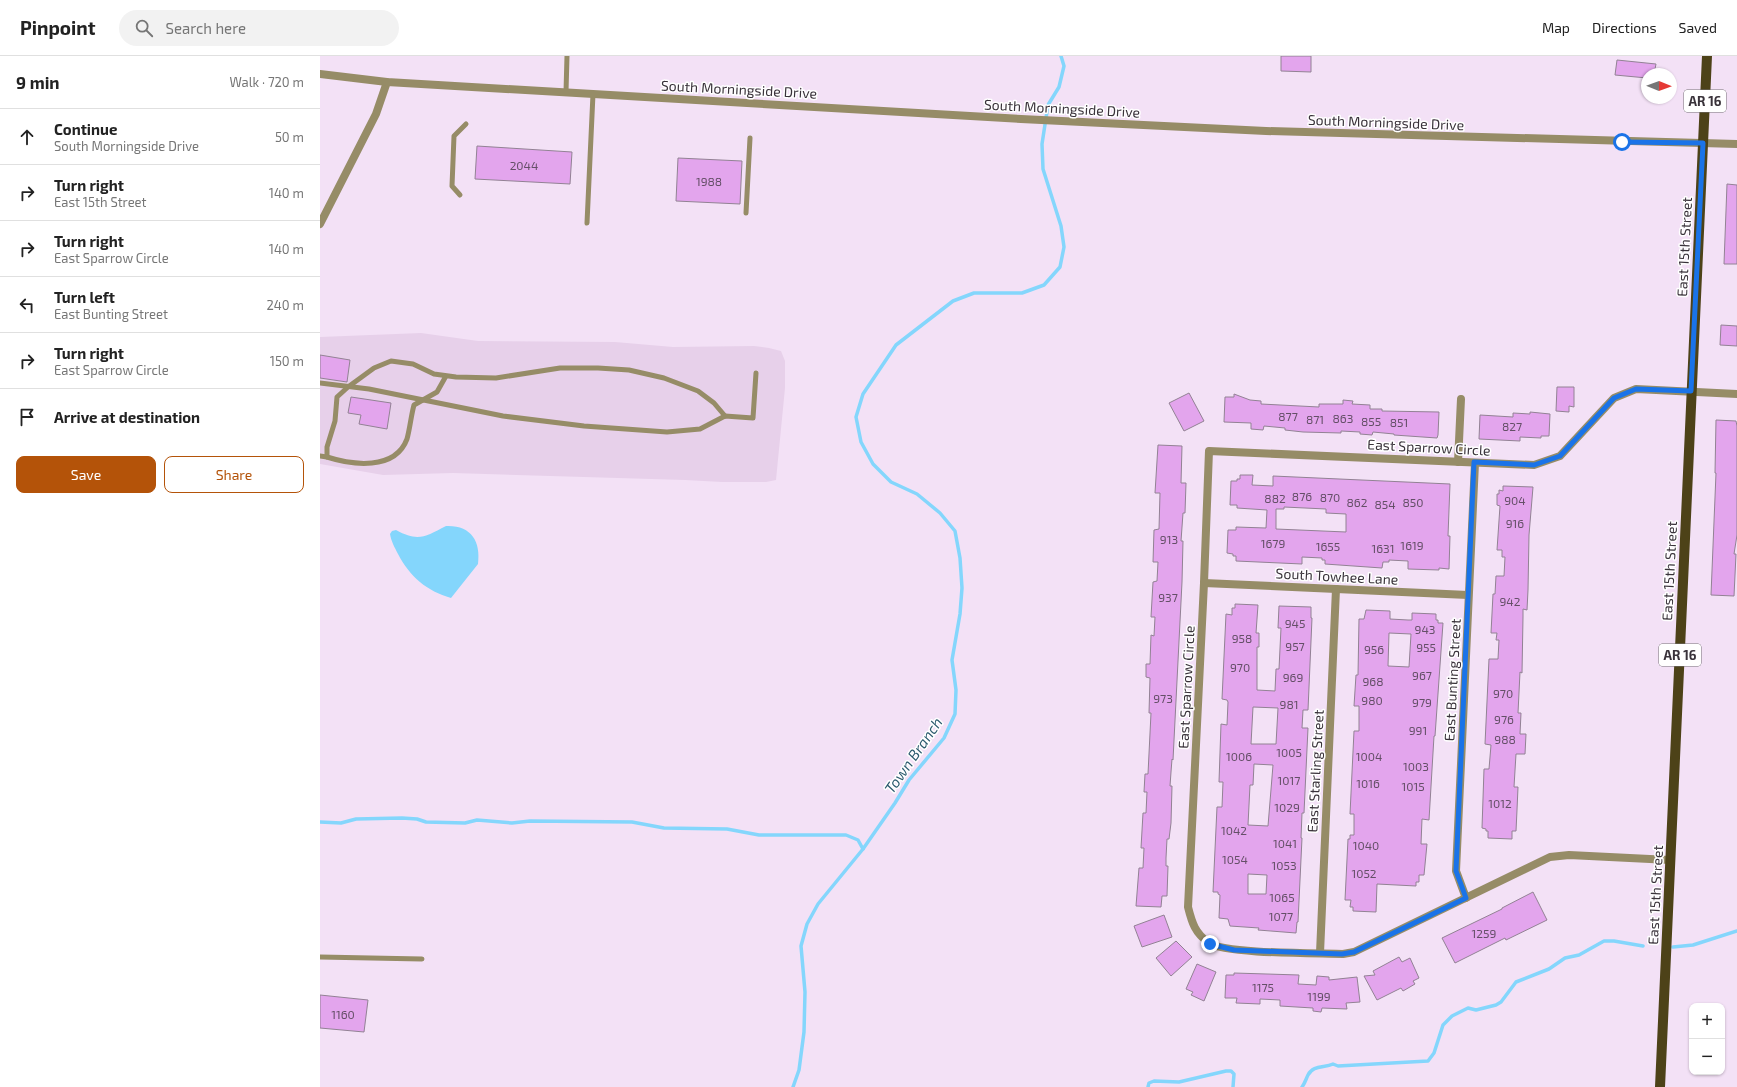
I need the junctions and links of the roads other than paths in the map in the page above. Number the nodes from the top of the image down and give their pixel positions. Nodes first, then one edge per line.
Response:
1 (567, 56) edge
2 (1706, 56) edge
3 (320, 74) edge
4 (387, 82) junction
5 (566, 92) junction
6 (592, 94) junction
7 (466, 124) dead end
8 (750, 138) dead end
9 (1703, 143) junction
10 (1737, 144) edge
11 (460, 195) dead end
12 (746, 213) dead end
13 (587, 223) dead end
14 (320, 224) edge
15 (756, 373) dead end
16 (446, 376) junction
17 (320, 383) edge
18 (348, 387) junction
19 (1691, 391) junction
20 (1737, 394) edge
21 (1461, 399) dead end
22 (424, 400) junction
23 (725, 416) junction
24 (320, 456) edge
25 (327, 457) junction
26 (1458, 462) junction
27 (1474, 462) junction
28 (1204, 583) junction
29 (1336, 589) junction
30 (1468, 595) junction
31 (1670, 860) junction
32 (1466, 898) junction
33 (1320, 953) junction
34 (320, 957) edge
35 (422, 959) dead end
36 (1660, 1087) edge

1 - 5 lane
2 - 9 main road, East 15th Street / AR 16
3 - 4 street, South Morningside Drive
4 - 5 street, South Morningside Drive
4 - 14 street
5 - 6 street, South Morningside Drive
6 - 9 street, South Morningside Drive
6 - 13 lane
7 - 11 lane
8 - 12 lane
9 - 10 street, South Morningside Drive
9 - 19 main road, East 15th Street / AR 16
15 - 23 lane
16 - 18 lane
16 - 22 lane
16 - 23 lane
17 - 18 lane
18 - 22 lane
18 - 25 lane
19 - 20 street, East Sparrow Circle
19 - 27 street, East Sparrow Circle
19 - 31 main road, East 15th Street / AR 16
21 - 26 street
22 - 23 lane
22 - 25 lane
24 - 25 lane
26 - 27 street, East Sparrow Circle
26 - 28 street, East Sparrow Circle
27 - 30 street, East Bunting Street
28 - 29 street, South Towhee Lane
28 - 33 street, East Sparrow Circle
29 - 30 street, South Towhee Lane
29 - 33 street, East Starling Street
30 - 32 street, East Bunting Street
31 - 32 street, East Sparrow Circle
31 - 36 main road, East 15th Street / AR 16
32 - 33 street, East Sparrow Circle
34 - 35 lane

